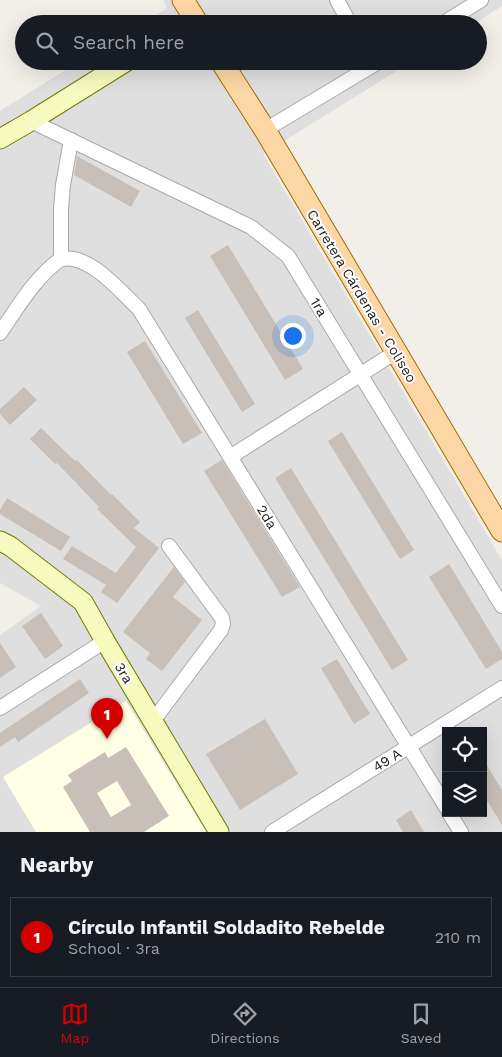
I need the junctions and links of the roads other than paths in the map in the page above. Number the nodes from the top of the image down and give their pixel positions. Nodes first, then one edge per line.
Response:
1 (183, 0) edge
2 (337, 0) edge
3 (473, 2) edge
4 (190, 15) edge
5 (345, 15) edge
6 (455, 15) edge
7 (113, 70) edge
8 (227, 70) edge
9 (362, 70) edge
10 (31, 121) junction
11 (264, 130) junction
12 (0, 139) edge
13 (71, 140) junction
14 (61, 259) junction
15 (0, 334) edge
16 (396, 352) junction
17 (360, 374) junction
18 (230, 457) junction
19 (502, 531) edge
20 (0, 541) edge
21 (168, 546) dead end
22 (502, 606) edge
23 (105, 641) junction
24 (502, 688) edge
25 (0, 708) edge
26 (153, 721) junction
27 (408, 746) junction
28 (442, 801) edge
29 (452, 817) edge
30 (219, 832) edge
31 (272, 832) edge
32 (461, 832) edge

1 - 4 main road
2 - 5 street
3 - 6 street
7 - 10 street
8 - 11 main road, Carretera Cárdenas - Coliseo
9 - 11 street
10 - 12 street
10 - 13 street, 1ra
11 - 16 main road, Carretera Cárdenas - Coliseo
13 - 14 street
13 - 17 street, 1ra
14 - 15 street
14 - 18 street, 2da
16 - 17 street
16 - 19 main road, Carretera Cárdenas - Coliseo
17 - 18 street
17 - 22 street, 1ra
18 - 27 street, 2da
20 - 23 street, 3ra
21 - 26 street
23 - 25 street
23 - 26 street, 3ra
24 - 27 street, 49 A
26 - 30 street, 3ra
27 - 28 street, 2da
27 - 31 street, 49 A
29 - 32 street

